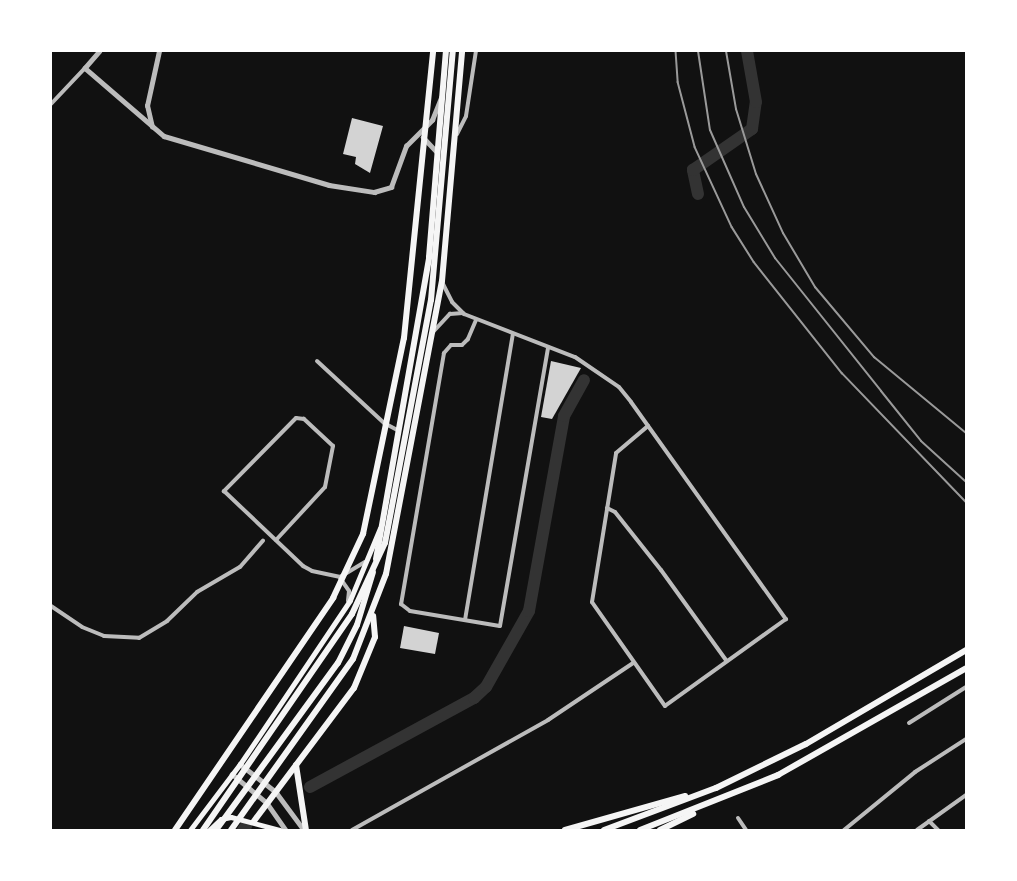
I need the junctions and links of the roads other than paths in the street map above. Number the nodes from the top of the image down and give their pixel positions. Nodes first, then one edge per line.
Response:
1 (100, 51) edge
2 (159, 51) edge
3 (433, 51) edge
4 (446, 51) edge
5 (453, 51) edge
6 (462, 51) edge
7 (476, 51) edge
8 (85, 68) junction
9 (442, 95) junction
10 (51, 104) edge
11 (153, 129) junction
12 (457, 134) junction
13 (418, 135) junction
14 (438, 154) junction
15 (442, 281) junction
16 (464, 314) junction
17 (476, 320) junction
18 (432, 334) junction
19 (513, 334) junction
20 (548, 347) junction
21 (317, 361) dead end
22 (648, 426) junction
23 (397, 430) junction
24 (607, 508) junction
25 (385, 513) junction
26 (276, 540) junction
27 (263, 541) dead end
28 (368, 560) junction
29 (339, 577) junction
30 (348, 602) junction
31 (51, 606) edge
32 (373, 616) junction
33 (465, 620) junction
34 (966, 650) edge
35 (727, 660) junction
36 (633, 663) junction
37 (966, 668) edge
38 (966, 687) edge
39 (909, 723) dead end
40 (966, 740) edge
41 (240, 764) junction
42 (296, 765) junction
43 (232, 774) junction
44 (716, 788) junction
45 (276, 792) junction
46 (966, 795) edge
47 (726, 798) junction
48 (961, 799) junction
49 (267, 803) junction
50 (966, 803) edge
51 (738, 818) dead end
52 (254, 821) junction
53 (929, 821) junction
54 (176, 830) edge
55 (190, 830) edge
56 (203, 830) edge
57 (208, 830) edge
58 (216, 830) edge
59 (231, 830) edge
60 (280, 830) edge
61 (286, 830) edge
62 (305, 830) edge
63 (352, 830) edge
64 (565, 830) edge
65 (604, 830) edge
66 (640, 830) edge
67 (660, 830) edge
68 (746, 830) edge
69 (844, 830) edge
70 (916, 830) edge
71 (938, 830) edge

1 - 8 street
2 - 11 street
3 - 54 highway
4 - 9 highway
5 - 56 highway
6 - 12 highway
7 - 12 street
8 - 10 street
8 - 11 street
9 - 13 street
9 - 14 highway
11 - 13 street
12 - 15 highway
13 - 14 street
14 - 23 highway
15 - 16 street
15 - 18 highway
16 - 17 street
16 - 18 street
17 - 19 street
17 - 33 street
18 - 32 highway
19 - 20 street
19 - 33 street
20 - 22 street
20 - 33 street
21 - 23 street
22 - 24 street
22 - 35 street
23 - 25 highway
24 - 35 street
24 - 36 street
25 - 28 main road
25 - 58 highway
26 - 26 street
26 - 29 street
27 - 31 street
28 - 29 street
28 - 30 main road
29 - 30 street
30 - 41 main road
32 - 42 highway
32 - 59 highway
34 - 44 highway
35 - 36 street
36 - 63 street
37 - 47 highway
38 - 39 street
40 - 69 street
41 - 43 main road
41 - 45 street
42 - 45 highway
42 - 62 highway
43 - 49 street
43 - 55 main road
44 - 64 highway
44 - 65 highway
45 - 49 highway
45 - 62 street
46 - 48 street
47 - 66 highway
47 - 67 highway
48 - 50 street
48 - 53 street
49 - 52 highway
49 - 61 street
51 - 68 street
52 - 57 main road
52 - 60 main road
53 - 70 street
53 - 71 street

